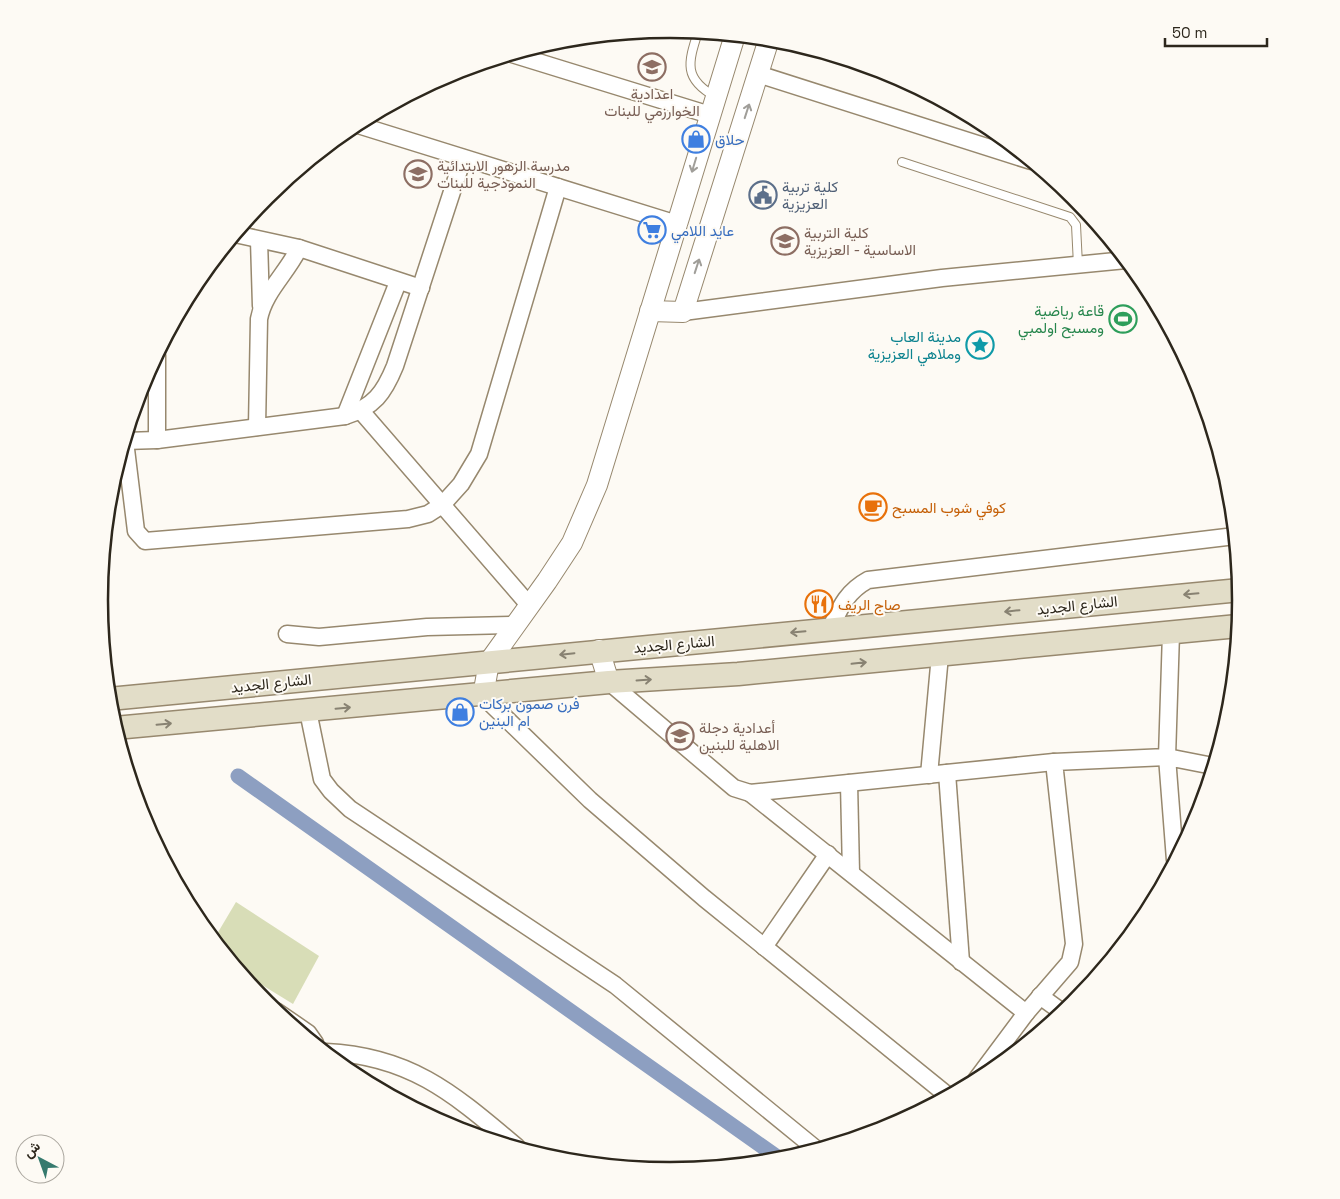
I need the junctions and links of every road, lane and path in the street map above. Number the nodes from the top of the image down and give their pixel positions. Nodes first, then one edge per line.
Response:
1 (696, 39) edge
2 (733, 41) edge
3 (767, 46) edge
4 (524, 57) edge
5 (758, 74) junction
6 (713, 106) junction
7 (365, 128) edge
8 (1014, 156) edge
9 (463, 158) junction
10 (902, 162) dead end
11 (558, 187) junction
12 (677, 224) junction
13 (242, 236) edge
14 (259, 240) junction
15 (299, 248) junction
16 (1119, 261) edge
17 (1078, 265) junction
18 (398, 282) junction
19 (420, 288) junction
20 (262, 306) junction
21 (650, 311) junction
22 (683, 312) junction
23 (157, 371) edge
24 (353, 413) junction
25 (257, 427) junction
26 (157, 440) junction
27 (131, 441) edge
28 (127, 455) edge
29 (442, 504) junction
30 (1228, 537) edge
31 (1232, 591) edge
32 (529, 605) junction
33 (515, 624) junction
34 (1231, 627) edge
35 (830, 629) junction
36 (1171, 633) junction
37 (287, 634) dead end
38 (599, 650) junction
39 (940, 655) junction
40 (489, 662) junction
41 (609, 682) junction
42 (483, 696) junction
43 (117, 698) edge
44 (308, 711) junction
45 (123, 727) edge
46 (1166, 757) junction
47 (1054, 762) junction
48 (1207, 765) edge
49 (947, 773) junction
50 (929, 775) junction
51 (849, 783) junction
52 (750, 793) junction
53 (1174, 848) edge
54 (828, 854) junction
55 (851, 873) junction
56 (764, 947) junction
57 (962, 962) junction
58 (1040, 996) junction
59 (1056, 1008) edge
60 (1026, 1013) junction
61 (339, 1053) edge
62 (990, 1061) edge
63 (941, 1091) edge
64 (503, 1136) edge
65 (809, 1143) edge

1 - 6 lane
2 - 6 street
3 - 5 street
4 - 6 street
5 - 8 street
22 -> 5 street
6 -> 12 street
7 - 9 street
9 - 11 street
9 - 19 street
10 - 17 lane
11 - 12 street
11 - 29 street
12 - 21 street
13 - 14 street
14 - 15 street
14 - 20 street
15 - 18 street
15 - 20 street
16 - 17 street
17 - 22 street
18 - 19 street
18 - 24 street
19 - 24 street
20 - 25 street
21 - 22 street
21 - 32 street
23 - 26 street
24 - 25 street
24 - 29 street
25 - 26 street
26 - 27 street
28 - 29 street
29 - 32 street
30 - 35 street
31 -> 35 main road, الشارع الجديد
32 - 33 street
33 - 37 street
33 - 40 street
34 - 36 main road, الشارع الجديد
35 -> 38 main road, الشارع الجديد
36 - 39 main road, الشارع الجديد
36 - 46 street
38 -> 40 main road, الشارع الجديد
38 - 41 street
41 -> 39 main road, الشارع الجديد
39 - 50 street
40 - 42 street
40 - 43 main road, الشارع الجديد
41 - 42 main road, الشارع الجديد
41 - 52 street
44 -> 42 main road, الشارع الجديد
42 - 56 street
45 -> 44 main road, الشارع الجديد
44 - 65 street
46 - 47 street
46 - 48 street
46 - 53 street
47 - 49 street
47 - 58 street
49 - 50 street
49 - 57 street
50 - 51 street
51 - 52 street
51 - 55 street
52 - 54 street
54 - 55 street
54 - 56 street
55 - 57 street
56 - 63 street
57 - 60 street
58 - 59 street
58 - 60 street
60 - 62 street
61 - 64 street

